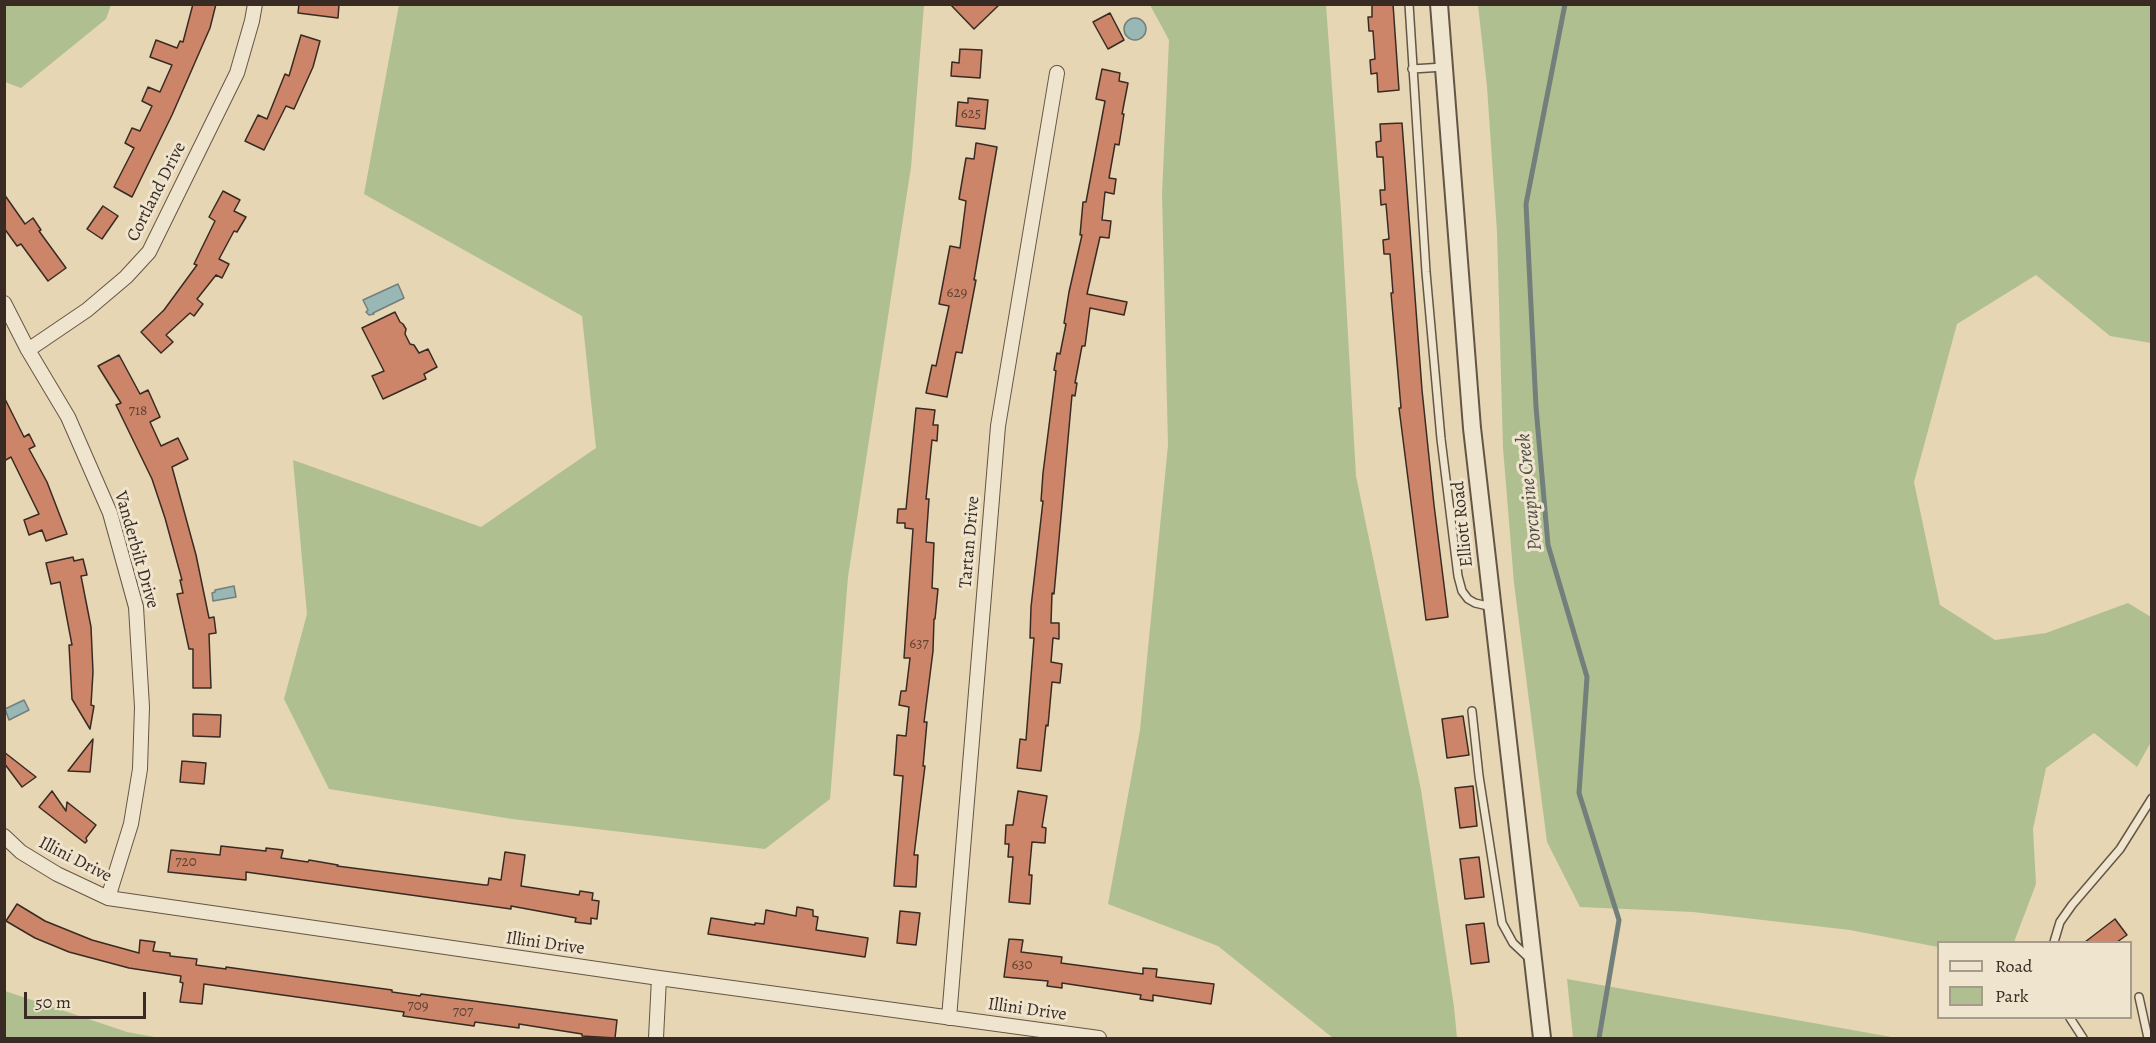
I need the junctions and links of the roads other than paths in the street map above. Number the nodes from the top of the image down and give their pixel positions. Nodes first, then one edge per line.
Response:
1 (255, 4) edge
2 (1408, 4) edge
3 (1439, 4) edge
4 (1444, 67) junction
5 (1412, 69) junction
6 (1057, 73) dead end
7 (4, 303) edge
8 (28, 350) junction
9 (1492, 607) junction
10 (1472, 711) dead end
11 (2151, 798) edge
12 (4, 836) edge
13 (108, 898) junction
14 (2054, 941) edge
15 (1532, 960) junction
16 (659, 978) junction
17 (2139, 998) dead end
18 (949, 1018) junction
19 (2071, 1019) edge
20 (656, 1038) edge
21 (1099, 1038) edge
22 (1542, 1038) edge
23 (2083, 1038) edge
24 (2148, 1038) edge

1 - 8 street, Cortland Drive
2 - 5 lane
3 - 4 street, Elliott Road
4 - 5 lane
4 - 9 street, Elliott Road
5 - 9 lane
6 - 18 street, Tartan Drive
7 - 8 street, Vanderbilt Drive
8 - 13 street, Vanderbilt Drive
9 - 15 street, Elliott Road
10 - 15 lane
11 - 14 lane
12 - 13 street, Illini Drive
13 - 16 street, Illini Drive
15 - 22 street, Elliott Road
16 - 18 street, Illini Drive
16 - 20 street
17 - 24 lane
18 - 21 street, Illini Drive
19 - 23 lane

